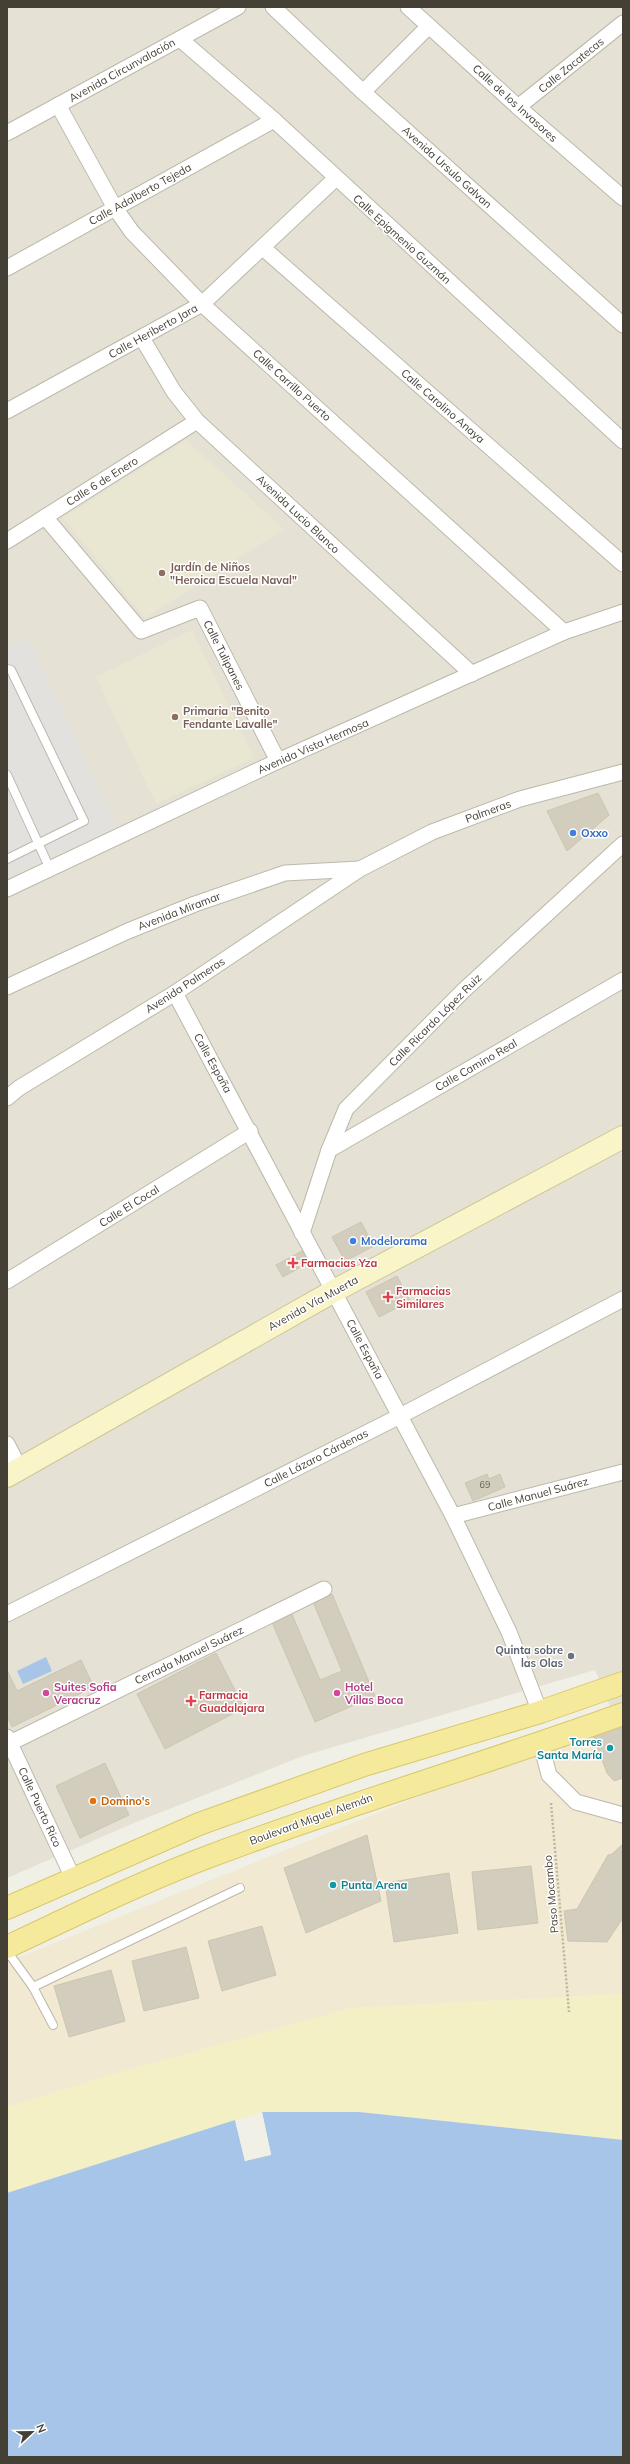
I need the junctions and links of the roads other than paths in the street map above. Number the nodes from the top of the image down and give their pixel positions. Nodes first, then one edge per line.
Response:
1 (238, 7) edge
2 (272, 7) edge
3 (408, 7) edge
4 (214, 13) edge
5 (623, 22) edge
6 (428, 26) junction
7 (180, 39) junction
8 (363, 92) junction
9 (58, 105) junction
10 (518, 107) junction
11 (274, 120) junction
12 (7, 133) edge
13 (336, 178) junction
14 (623, 198) edge
15 (115, 208) junction
16 (263, 248) junction
17 (7, 268) edge
18 (202, 304) junction
19 (623, 325) edge
20 (142, 338) junction
21 (7, 411) edge
22 (197, 421) junction
23 (623, 441) edge
24 (45, 517) junction
25 (7, 541) edge
26 (623, 564) edge
27 (623, 612) edge
28 (564, 632) junction
29 (7, 669) edge
30 (472, 674) junction
31 (278, 761) junction
32 (623, 772) edge
33 (7, 775) edge
34 (39, 844) junction
35 (623, 844) edge
36 (7, 859) edge
37 (50, 869) junction
38 (360, 869) junction
39 (7, 889) edge
40 (623, 980) edge
41 (7, 988) edge
42 (175, 993) junction
43 (7, 1098) edge
44 (250, 1131) junction
45 (623, 1137) edge
46 (329, 1150) junction
47 (302, 1232) junction
48 (7, 1281) edge
49 (334, 1291) junction
50 (623, 1298) edge
51 (400, 1416) junction
52 (7, 1444) edge
53 (14, 1472) edge
54 (623, 1472) edge
55 (453, 1516) junction
56 (324, 1588) dead end
57 (7, 1614) edge
58 (623, 1683) edge
59 (540, 1712) junction
60 (623, 1714) edge
61 (9, 1740) edge
62 (541, 1744) junction
63 (623, 1815) edge
64 (73, 1878) junction
65 (240, 1888) dead end
66 (7, 1908) edge
67 (7, 1946) edge
68 (7, 1951) edge
69 (33, 1987) junction
70 (53, 2024) dead end

1 - 4 street, Avenida Circunvalación
2 - 8 street, Avenida Ursulo Galvan
3 - 6 street, Calle de los Invasores
4 - 7 street, Avenida Circunvalación
5 - 10 street, Calle Zacatecas
6 - 8 street
6 - 10 street, Calle de los Invasores
7 - 9 street, Avenida Circunvalación
7 - 11 street, Calle Epigmenio Guzmán
8 - 19 street, Avenida Ursulo Galvan
9 - 12 street, Avenida Circunvalación
9 - 15 street, Calle Carrillo Puerto
10 - 14 street, Calle de los Invasores
11 - 13 street, Calle Epigmenio Guzmán
11 - 15 street, Calle Adalberto Tejeda
13 - 16 street, Calle Heriberto Jara
13 - 23 street, Calle Epigmenio Guzmán
15 - 17 street, Calle Adalberto Tejeda
15 - 18 street, Calle Carrillo Puerto
16 - 18 street, Calle Heriberto Jara
16 - 26 street, Calle Carolino Anaya
18 - 20 street, Calle Heriberto Jara
18 - 28 street, Calle Carrillo Puerto
20 - 21 street, Calle Heriberto Jara
20 - 22 street, Avenida Lucio Blanco
22 - 24 street, Calle 6 de Enero
22 - 30 street, Avenida Lucio Blanco
24 - 25 street, Calle 6 de Enero
24 - 31 street, Calle Tulipanes
27 - 28 street, Avenida Vista Hermosa
28 - 30 street, Avenida Vista Hermosa
29 - 34 lane
30 - 31 street, Avenida Vista Hermosa
31 - 37 street, Avenida Vista Hermosa
32 - 38 street, Palmeras
33 - 34 lane
34 - 36 lane
34 - 37 lane
35 - 46 street, Calle Ricardo López Ruiz
37 - 39 street, Avenida Vista Hermosa
38 - 41 street, Avenida Miramar
38 - 42 street, Avenida Palmeras
40 - 46 street, Calle Camino Real
42 - 43 street, Avenida Palmeras
42 - 44 street, Calle España
44 - 47 street, Calle España
44 - 48 street, Calle El Cocal
45 - 49 street, Avenida Vía Muerta
46 - 47 street, Calle Ricardo López Ruiz
47 - 49 street, Calle España
49 - 51 street, Calle España
49 - 53 street, Avenida Vía Muerta
50 - 51 street, Calle Lázaro Cárdenas
51 - 55 street, Calle España
51 - 57 street, Calle Lázaro Cárdenas
52 - 53 street
54 - 55 street, Calle Manuel Suárez
55 - 59 street, Calle España
56 - 61 street, Cerrada Manuel Suárez
58 - 59 main road
59 - 64 main road
60 - 62 main road, Boulevard Miguel Alemán
61 - 64 street, Calle Puerto Rico
62 - 63 street
62 - 67 main road, Boulevard Miguel Alemán
64 - 66 main road
65 - 69 lane
68 - 69 lane
69 - 70 lane

